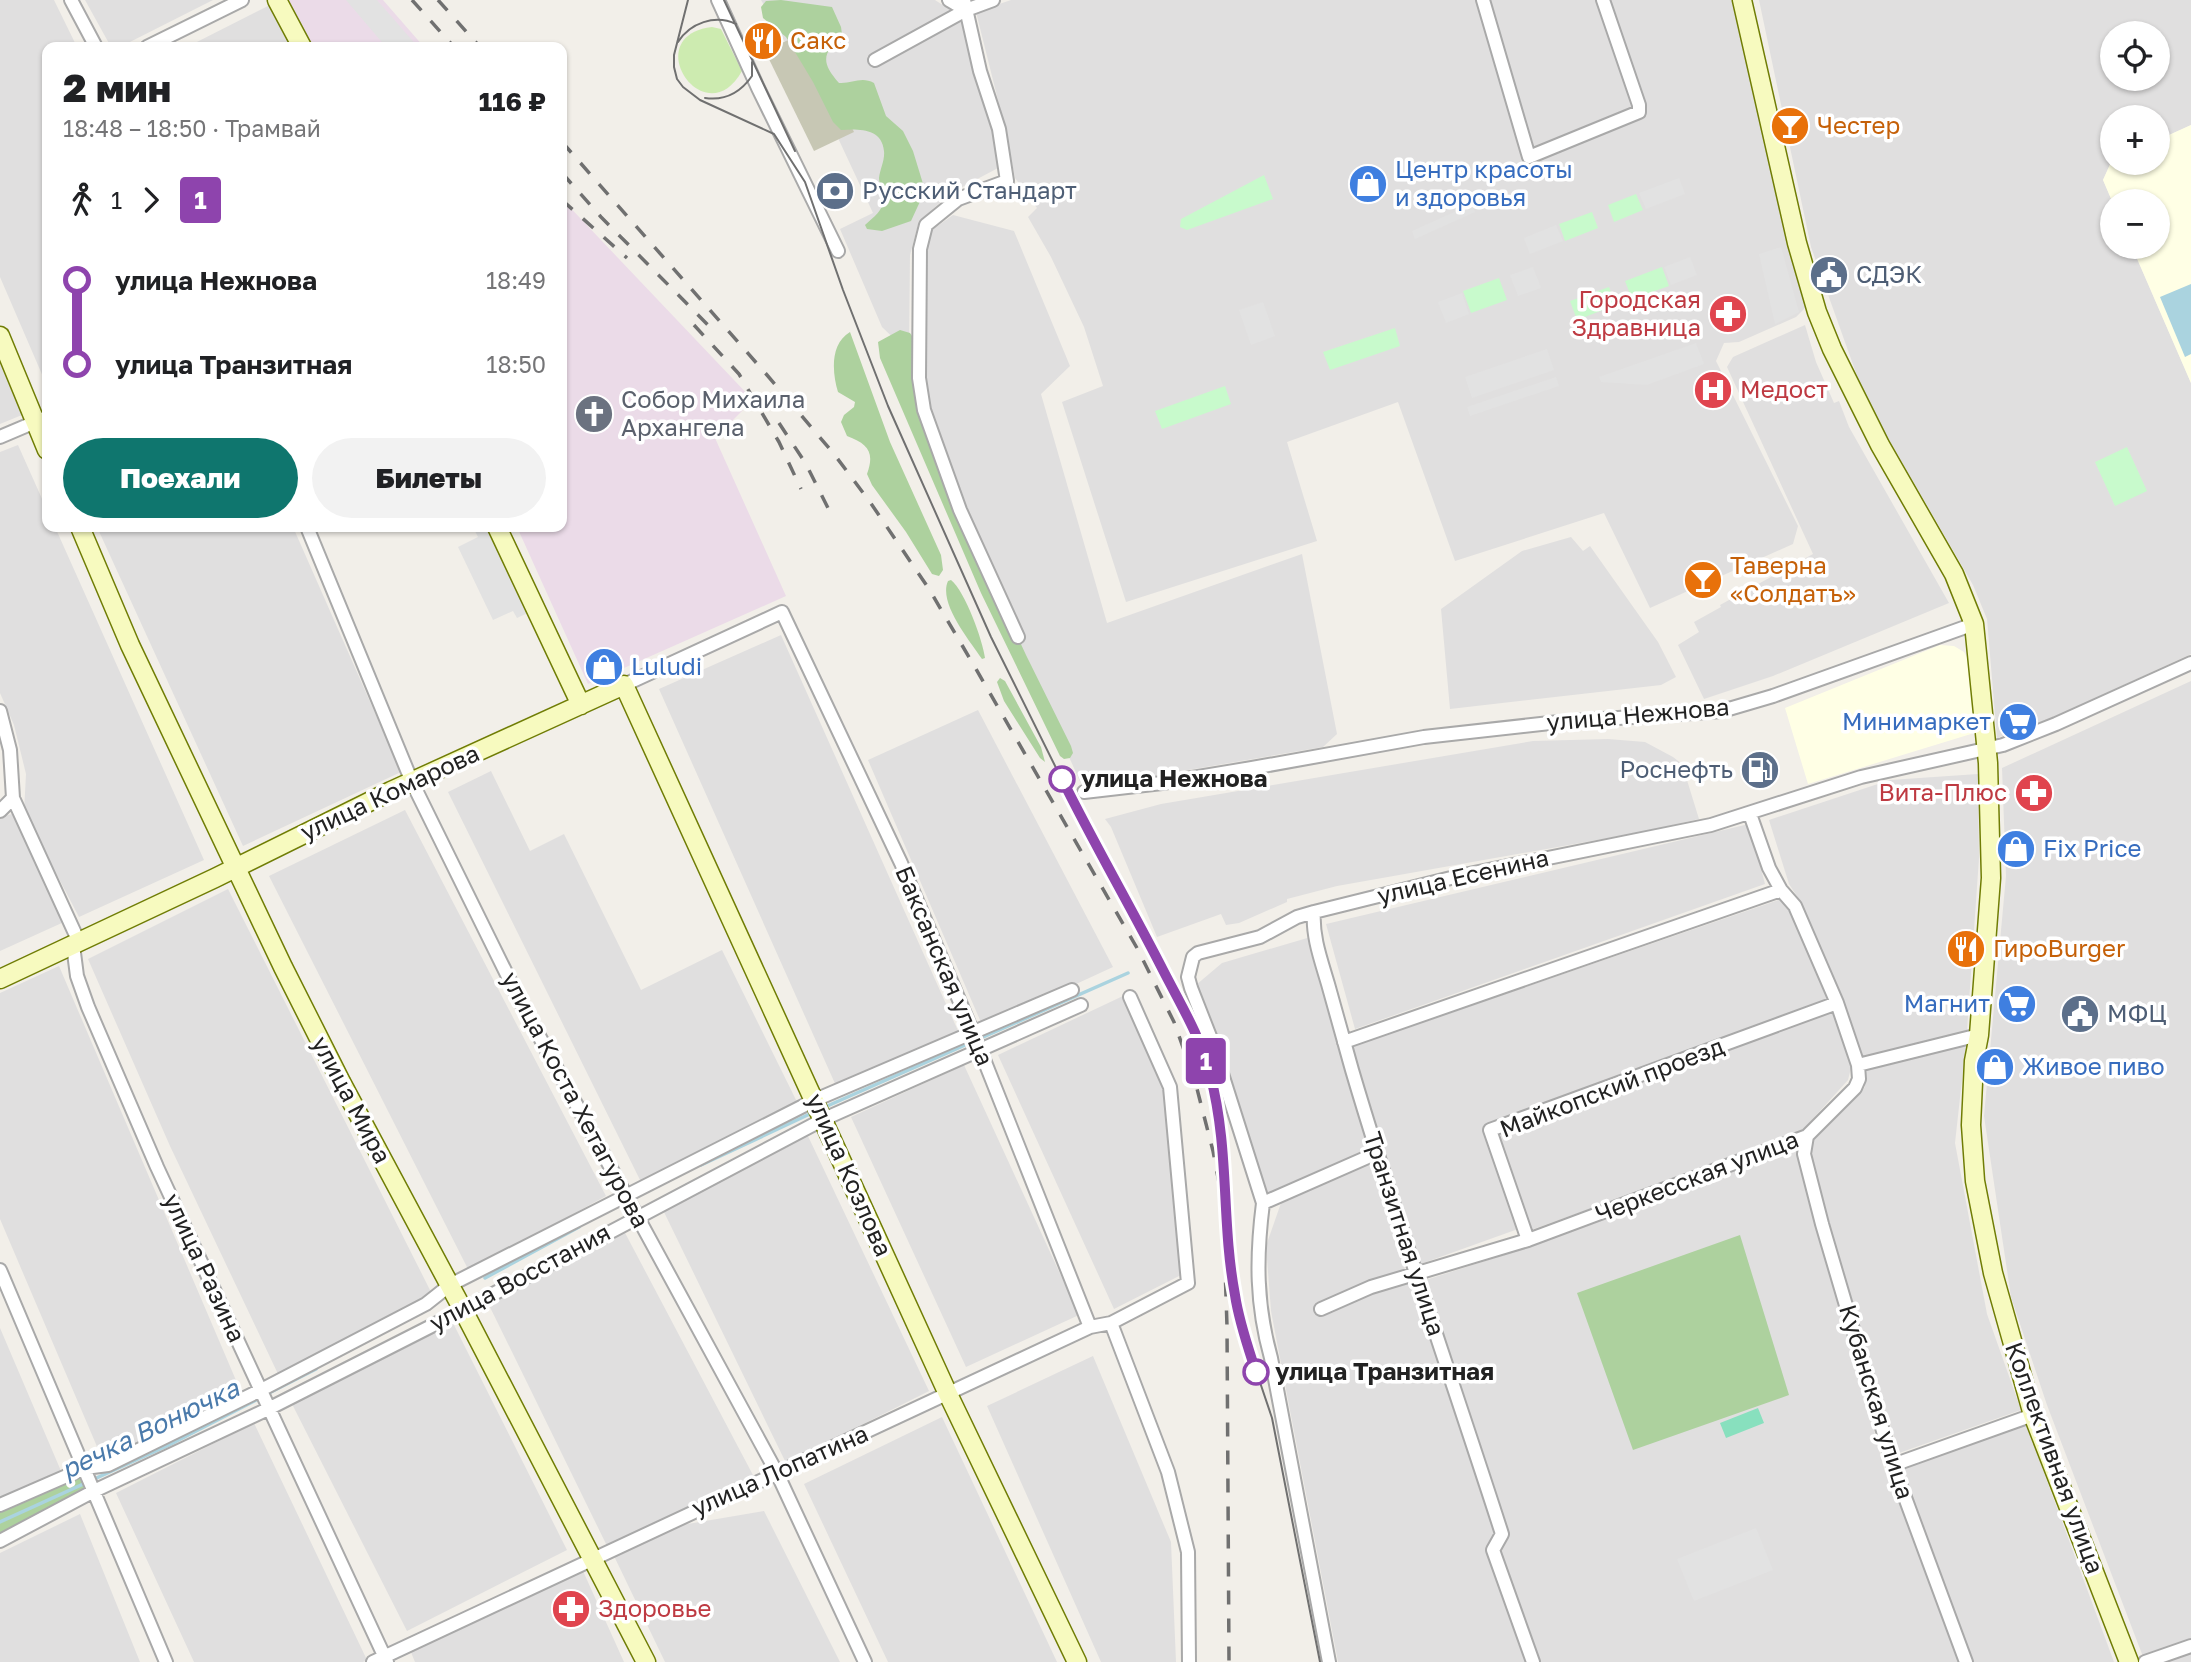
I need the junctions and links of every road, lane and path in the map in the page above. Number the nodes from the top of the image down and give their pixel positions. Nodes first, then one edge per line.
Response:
1 (71, 0) edge
2 (243, 0) edge
3 (277, 0) edge
4 (718, 0) edge
5 (949, 0) edge
6 (993, 0) edge
7 (1483, 0) edge
8 (1603, 0) edge
9 (1742, 0) edge
10 (965, 5) edge
11 (93, 42) edge
12 (157, 42) edge
13 (299, 42) edge
14 (875, 60) dead end
15 (838, 251) dead end
16 (0, 336) edge
17 (41, 419) edge
18 (0, 437) edge
19 (82, 532) edge
20 (309, 532) edge
21 (500, 532) edge
22 (782, 612) joint
23 (1974, 624) junction
24 (1018, 637) dead end
25 (2191, 663) edge
26 (624, 685) junction
27 (581, 705) junction
28 (0, 712) edge
29 (1987, 749) junction
30 (412, 782) junction
31 (1084, 792) dead end
32 (13, 798) junction
33 (0, 811) edge
34 (1750, 814) junction
35 (234, 868) junction
36 (1781, 890) junction
37 (1314, 912) junction
38 (76, 944) junction
39 (0, 979) edge
40 (1072, 990) dead end
41 (1130, 997) dead end
42 (1837, 1003) junction
43 (1081, 1005) dead end
44 (973, 1032) junction
45 (1979, 1035) junction
46 (1344, 1042) junction
47 (980, 1048) junction
48 (1857, 1065) junction
49 (819, 1109) junction
50 (1807, 1136) junction
51 (1377, 1153) junction
52 (626, 1196) junction
53 (1263, 1203) junction
54 (635, 1212) junction
55 (1528, 1240) junction
56 (0, 1270) edge
57 (1415, 1275) junction
58 (450, 1285) junction
59 (1321, 1309) dead end
60 (463, 1310) junction
61 (1111, 1323) junction
62 (1090, 1326) junction
63 (948, 1394) junction
64 (265, 1398) junction
65 (2034, 1415) junction
66 (1893, 1465) junction
67 (777, 1473) junction
68 (89, 1479) junction
69 (0, 1506) edge
70 (0, 1541) edge
71 (592, 1559) junction
72 (2191, 1646) edge
73 (382, 1660) edge
74 (166, 1662) edge
75 (646, 1662) edge
76 (865, 1662) edge
77 (1077, 1662) edge
78 (1189, 1662) edge
79 (1329, 1662) edge
80 (1534, 1662) edge
81 (1966, 1662) edge
82 (2129, 1662) edge
83 (2145, 1662) edge

1 - 11 street
2 - 12 street
3 - 13 street
4 - 15 street
5 - 10 street
6 - 10 street
7 - 8 street
9 - 23 street, Коллективная улица
10 - 14 street
10 - 24 street
16 - 17 street
17 - 18 street
19 - 35 street, улица Мира
20 - 30 street, улица Коста Хетагурова
21 - 27 street
22 - 26 street, улица Комарова
22 - 44 street, Баксанская улица
23 - 29 street, Коллективная улица
23 - 31 street, улица Нежнова
25 - 29 street
26 - 27 street, улица Комарова
26 - 49 street, улица Козлова
27 - 30 street, улица Комарова
28 - 32 street, улица Разина
29 - 34 street
29 - 45 street, Коллективная улица
30 - 35 street, улица Комарова
30 - 52 street, улица Коста Хетагурова
32 - 33 street
32 - 38 street, улица Разина
34 - 36 street
34 - 37 street, улица Есенина
35 - 38 street, улица Комарова
35 - 58 street, улица Мира
36 - 42 street
36 - 46 street
37 - 46 street, Транзитная улица
37 - 53 street, улица Есенина
38 - 39 street, улица Комарова
38 - 64 street, улица Разина
40 - 44 street, улица Восстания
41 - 61 street, улица Лопатина
42 - 48 street
42 - 55 street, Майкопский проезд
43 - 47 street, улица Восстания
44 - 47 street, Баксанская улица
44 - 49 street, улица Восстания
45 - 48 street
45 - 65 street, Коллективная улица
46 - 51 street, Транзитная улица
47 - 49 street, улица Восстания
47 - 62 street, Баксанская улица
48 - 50 street, Черкесская улица
49 - 52 street, улица Восстания
49 - 54 street, улица Восстания
49 - 63 street, улица Козлова
50 - 55 street, Черкесская улица
50 - 66 street, Кубанская улица
51 - 53 street
51 - 57 street, Транзитная улица
52 - 54 street, улица Коста Хетагурова
52 - 58 street, улица Восстания
53 - 79 street
54 - 60 street, улица Восстания
54 - 67 street, улица Коста Хетагурова
55 - 57 street, Черкесская улица
56 - 68 street
57 - 59 street, Черкесская улица
57 - 80 street, Транзитная улица
58 - 60 street, улица Мира
58 - 64 street, улица Восстания
60 - 64 street, улица Восстания
60 - 71 street, улица Мира
61 - 62 street, улица Лопатина
61 - 78 street
62 - 63 street, улица Лопатина
63 - 67 street, улица Лопатина
63 - 77 street, улица Козлова
64 - 68 street, улица Восстания
64 - 68 street, улица Восстания
64 - 73 street, улица Разина
65 - 66 street
65 - 82 street, Коллективная улица
66 - 81 street, Кубанская улица
67 - 71 street, улица Лопатина
67 - 76 street, улица Коста Хетагурова
68 - 69 street, улица Восстания
68 - 70 street, улица Восстания
68 - 74 street
71 - 73 street, улица Лопатина
71 - 75 street, улица Мира
72 - 83 street

